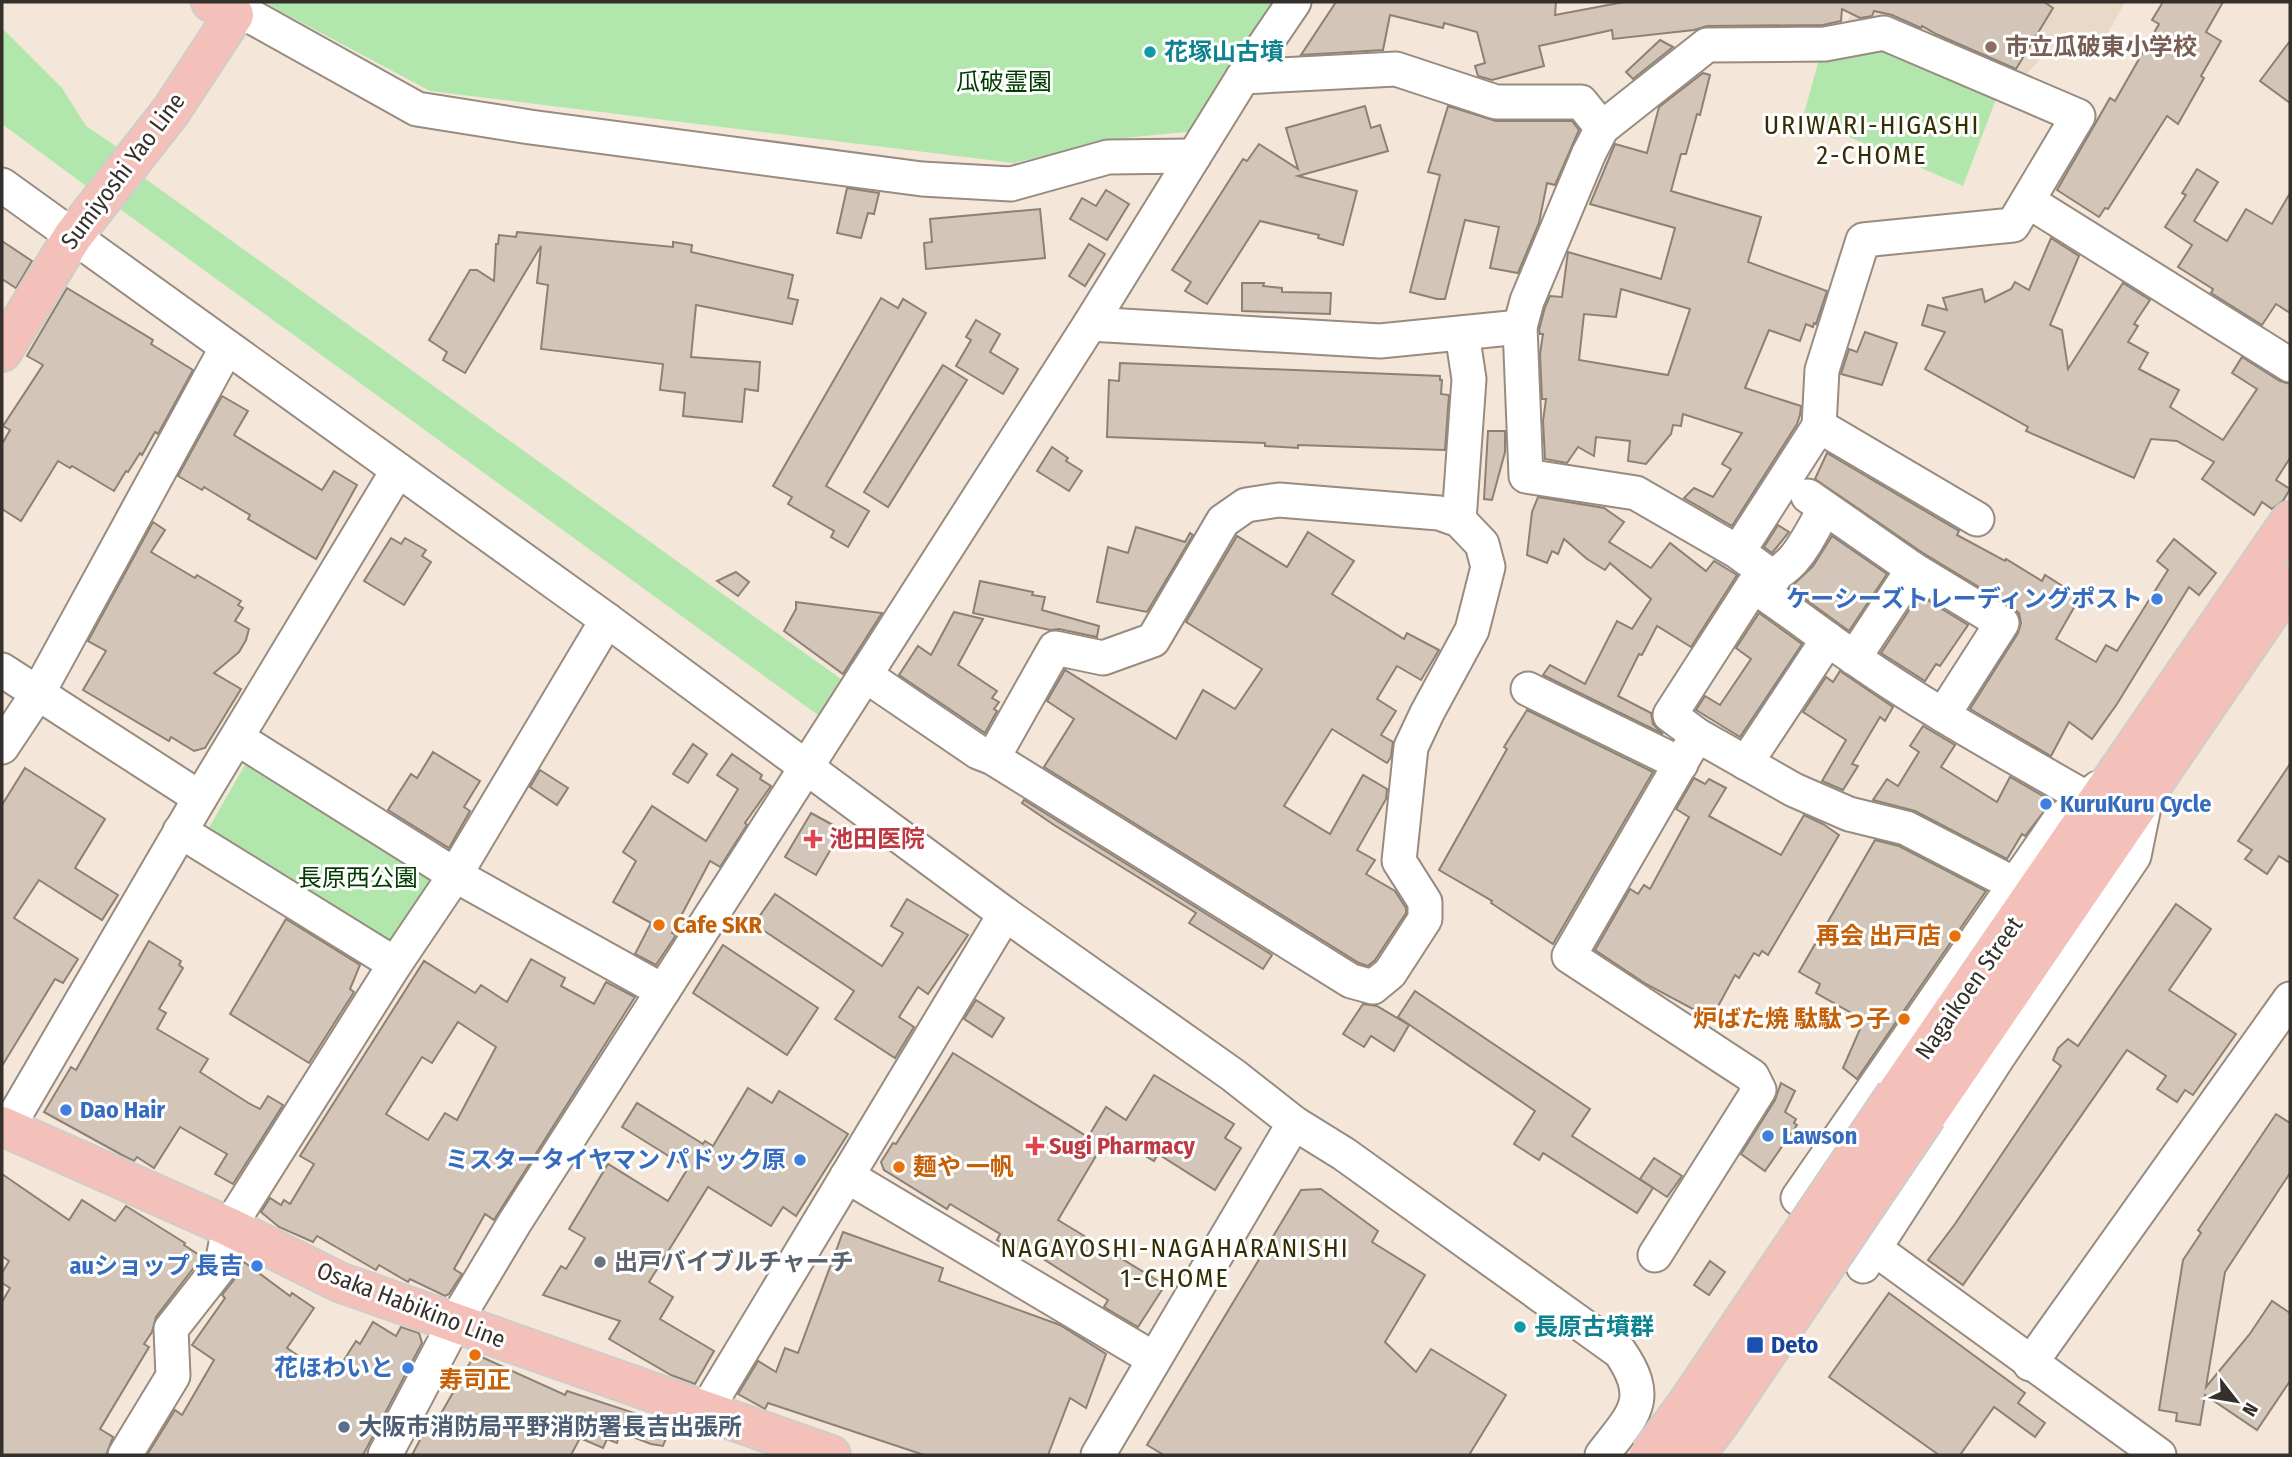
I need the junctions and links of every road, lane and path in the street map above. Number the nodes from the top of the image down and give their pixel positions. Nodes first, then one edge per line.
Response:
1 (1294, 2) edge
2 (223, 8) edge
3 (1244, 77) junction
4 (1602, 128) junction
5 (1194, 156) junction
6 (2, 185) edge
7 (2028, 201) junction
8 (73, 236) junction
9 (1090, 324) junction
10 (1520, 327) junction
11 (1462, 333) junction
12 (227, 347) junction
13 (2, 352) edge
14 (2290, 365) edge
15 (1819, 426) junction
16 (398, 470) junction
17 (1785, 481) junction
18 (1825, 508) junction
19 (1977, 519) dead end
20 (1459, 520) junction
21 (2290, 521) edge
22 (1738, 552) junction
23 (1913, 569) junction
24 (1764, 582) junction
25 (2286, 599) edge
26 (607, 620) junction
27 (1841, 648) junction
28 (2, 670) edge
29 (865, 675) junction
30 (1528, 689) dead end
31 (38, 693) junction
32 (1943, 715) junction
33 (1697, 735) junction
34 (237, 738) junction
35 (2, 747) edge
36 (993, 758) junction
37 (1746, 763) junction
38 (1681, 764) junction
39 (807, 767) junction
40 (2132, 783) junction
41 (200, 798) junction
42 (2086, 798) junction
43 (180, 831) junction
44 (454, 875) junction
45 (2014, 884) junction
46 (1005, 914) junction
47 (395, 964) junction
48 (663, 991) junction
49 (2290, 999) edge
50 (1294, 1123) junction
51 (4, 1127) edge
52 (847, 1177) junction
53 (229, 1227) junction
54 (1655, 1255) dead end
55 (1868, 1259) junction
56 (454, 1324) junction
57 (1154, 1359) junction
58 (2030, 1364) junction
59 (705, 1412) junction
60 (1634, 1413) junction
61 (125, 1455) edge
62 (385, 1455) edge
63 (831, 1455) edge
64 (1098, 1455) edge
65 (1602, 1455) edge
66 (1649, 1455) edge
67 (1695, 1455) edge
68 (1723, 1455) edge
69 (2159, 1455) edge

1 - 3 street
2 - 5 street
2 - 8 main road, Sumiyoshi Yao Line
3 - 4 street
3 - 5 street
4 - 7 street
4 - 10 street
5 - 9 street
6 - 8 street
7 - 14 street
7 - 15 street
8 - 12 street
8 - 13 main road, Sumiyoshi Yao Line
9 - 11 street
9 - 29 street
10 - 11 street
10 - 22 street
11 - 20 street
12 - 16 street
12 - 31 street
15 - 17 street
15 - 19 street
16 - 26 street
16 - 34 street
17 - 18 street
17 - 22 street
18 - 23 street
18 - 24 street
20 - 36 street
20 - 36 street
21 - 40 main road, Nagaikoen Street
22 - 24 street
23 - 27 street
23 - 32 street
24 - 27 street
24 - 33 street
25 - 40 main road, Nagaikoen Street
26 - 39 street
26 - 44 street
27 - 32 street
27 - 37 street
28 - 31 street
29 - 36 street
29 - 39 street
30 - 38 street
31 - 35 street
31 - 41 street
32 - 42 street
33 - 37 street
33 - 38 street
34 - 41 street
34 - 44 street
37 - 45 street
38 - 54 street
39 - 46 street
39 - 48 street
40 - 42 street
40 - 55 street
40 - 66 main road, Nagaikoen Street, bridge
40 - 67 main road, Nagaikoen Street, bridge
41 - 43 street
42 - 45 street
43 - 47 street
43 - 51 street
44 - 47 street
44 - 48 street
45 - 55 street
46 - 50 street
46 - 52 street
47 - 53 street
48 - 56 street
49 - 58 street
50 - 57 street
50 - 60 street
51 - 53 main road, Osaka Habikino Line
52 - 57 street
52 - 59 street
53 - 56 main road, Osaka Habikino Line
53 - 61 street
55 - 58 street
56 - 59 main road, Osaka Habikino Line
56 - 62 street
57 - 64 street
58 - 69 street
59 - 63 main road, Osaka Habikino Line
60 - 65 street
60 - 68 street

